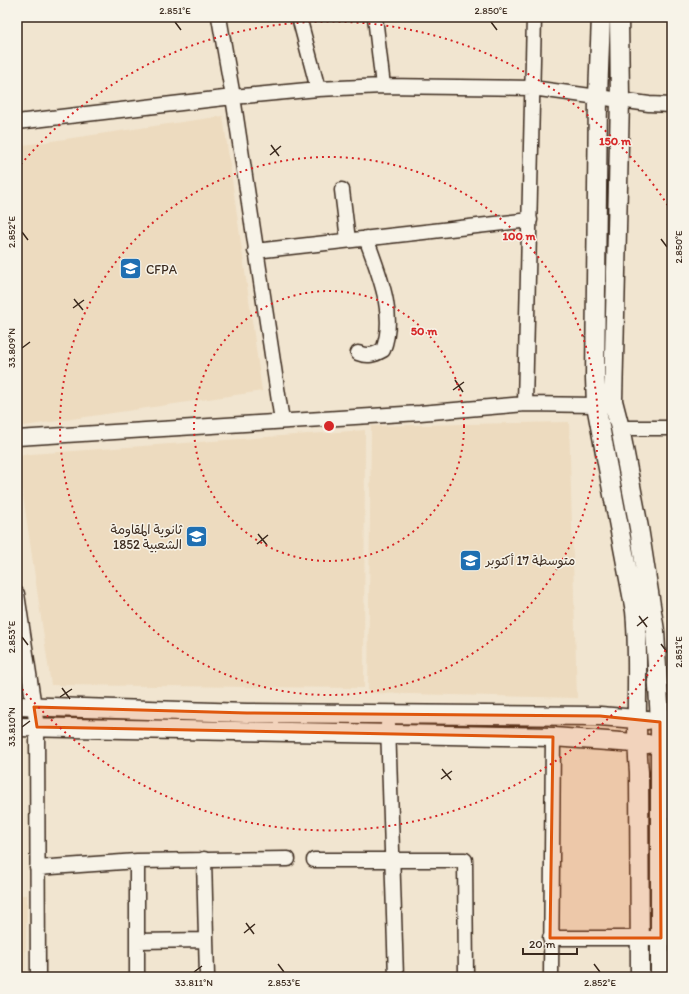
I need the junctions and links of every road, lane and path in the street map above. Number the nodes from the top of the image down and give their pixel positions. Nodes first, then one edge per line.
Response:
1 (219, 17) edge
2 (299, 17) edge
3 (376, 17) edge
4 (534, 17) edge
5 (601, 17) edge
6 (619, 17) edge
7 (383, 86) junction
8 (532, 88) junction
9 (318, 89) junction
10 (598, 96) junction
11 (233, 97) junction
12 (620, 100) junction
13 (672, 105) edge
14 (17, 122) edge
15 (342, 190) dead end
16 (530, 220) junction
17 (366, 238) junction
18 (348, 240) junction
19 (255, 252) junction
20 (358, 353) dead end
21 (605, 403) junction
22 (525, 404) junction
23 (282, 421) junction
24 (620, 428) junction
25 (672, 428) edge
26 (17, 438) edge
27 (17, 594) edge
28 (25, 706) edge
29 (389, 713) junction
30 (637, 718) junction
31 (666, 725) edge
32 (17, 727) edge
33 (36, 727) junction
34 (388, 734) junction
35 (553, 737) junction
36 (636, 743) junction
37 (666, 745) edge
38 (204, 859) junction
39 (288, 859) dead end
40 (392, 859) junction
41 (314, 860) dead end
42 (137, 861) junction
43 (37, 868) junction
44 (640, 937) junction
45 (550, 938) junction
46 (666, 938) edge
47 (206, 940) junction
48 (137, 941) junction
49 (38, 977) edge
50 (137, 977) edge
51 (207, 977) edge
52 (396, 977) edge
53 (466, 977) edge
54 (551, 977) edge
55 (640, 977) edge
56 (660, 977) edge

1 - 11 street
2 - 9 street
3 - 7 street
4 - 8 street
5 - 10 street
6 - 12 street
7 - 8 street
7 - 9 street
8 - 10 street
8 - 16 street
9 - 11 street
10 - 12 street
10 - 21 street
11 - 14 street
11 - 19 street
12 - 13 street
12 - 21 street
15 - 18 street
16 - 17 street
16 - 22 street
17 - 18 street
17 - 20 street
18 - 19 street
19 - 23 street
21 - 22 street
21 - 24 street
21 - 30 street
22 - 23 street
23 - 26 street
24 - 25 street
24 - 31 street
27 - 28 street
28 - 29 street
28 - 33 street
29 - 30 street
29 - 34 street
30 - 31 street
30 - 36 street
31 - 37 street
32 - 33 street
33 - 34 street
33 - 43 street
34 - 35 street
34 - 40 street
35 - 36 street
35 - 45 street
36 - 37 street
36 - 44 street
37 - 46 street
38 - 39 street
38 - 42 street
38 - 47 street
40 - 41 street
40 - 52 street
40 - 53 street
42 - 43 street
42 - 48 street
43 - 49 street
44 - 45 street
44 - 46 street
44 - 55 street
45 - 54 street
46 - 56 street
47 - 48 street
47 - 51 street
48 - 50 street

